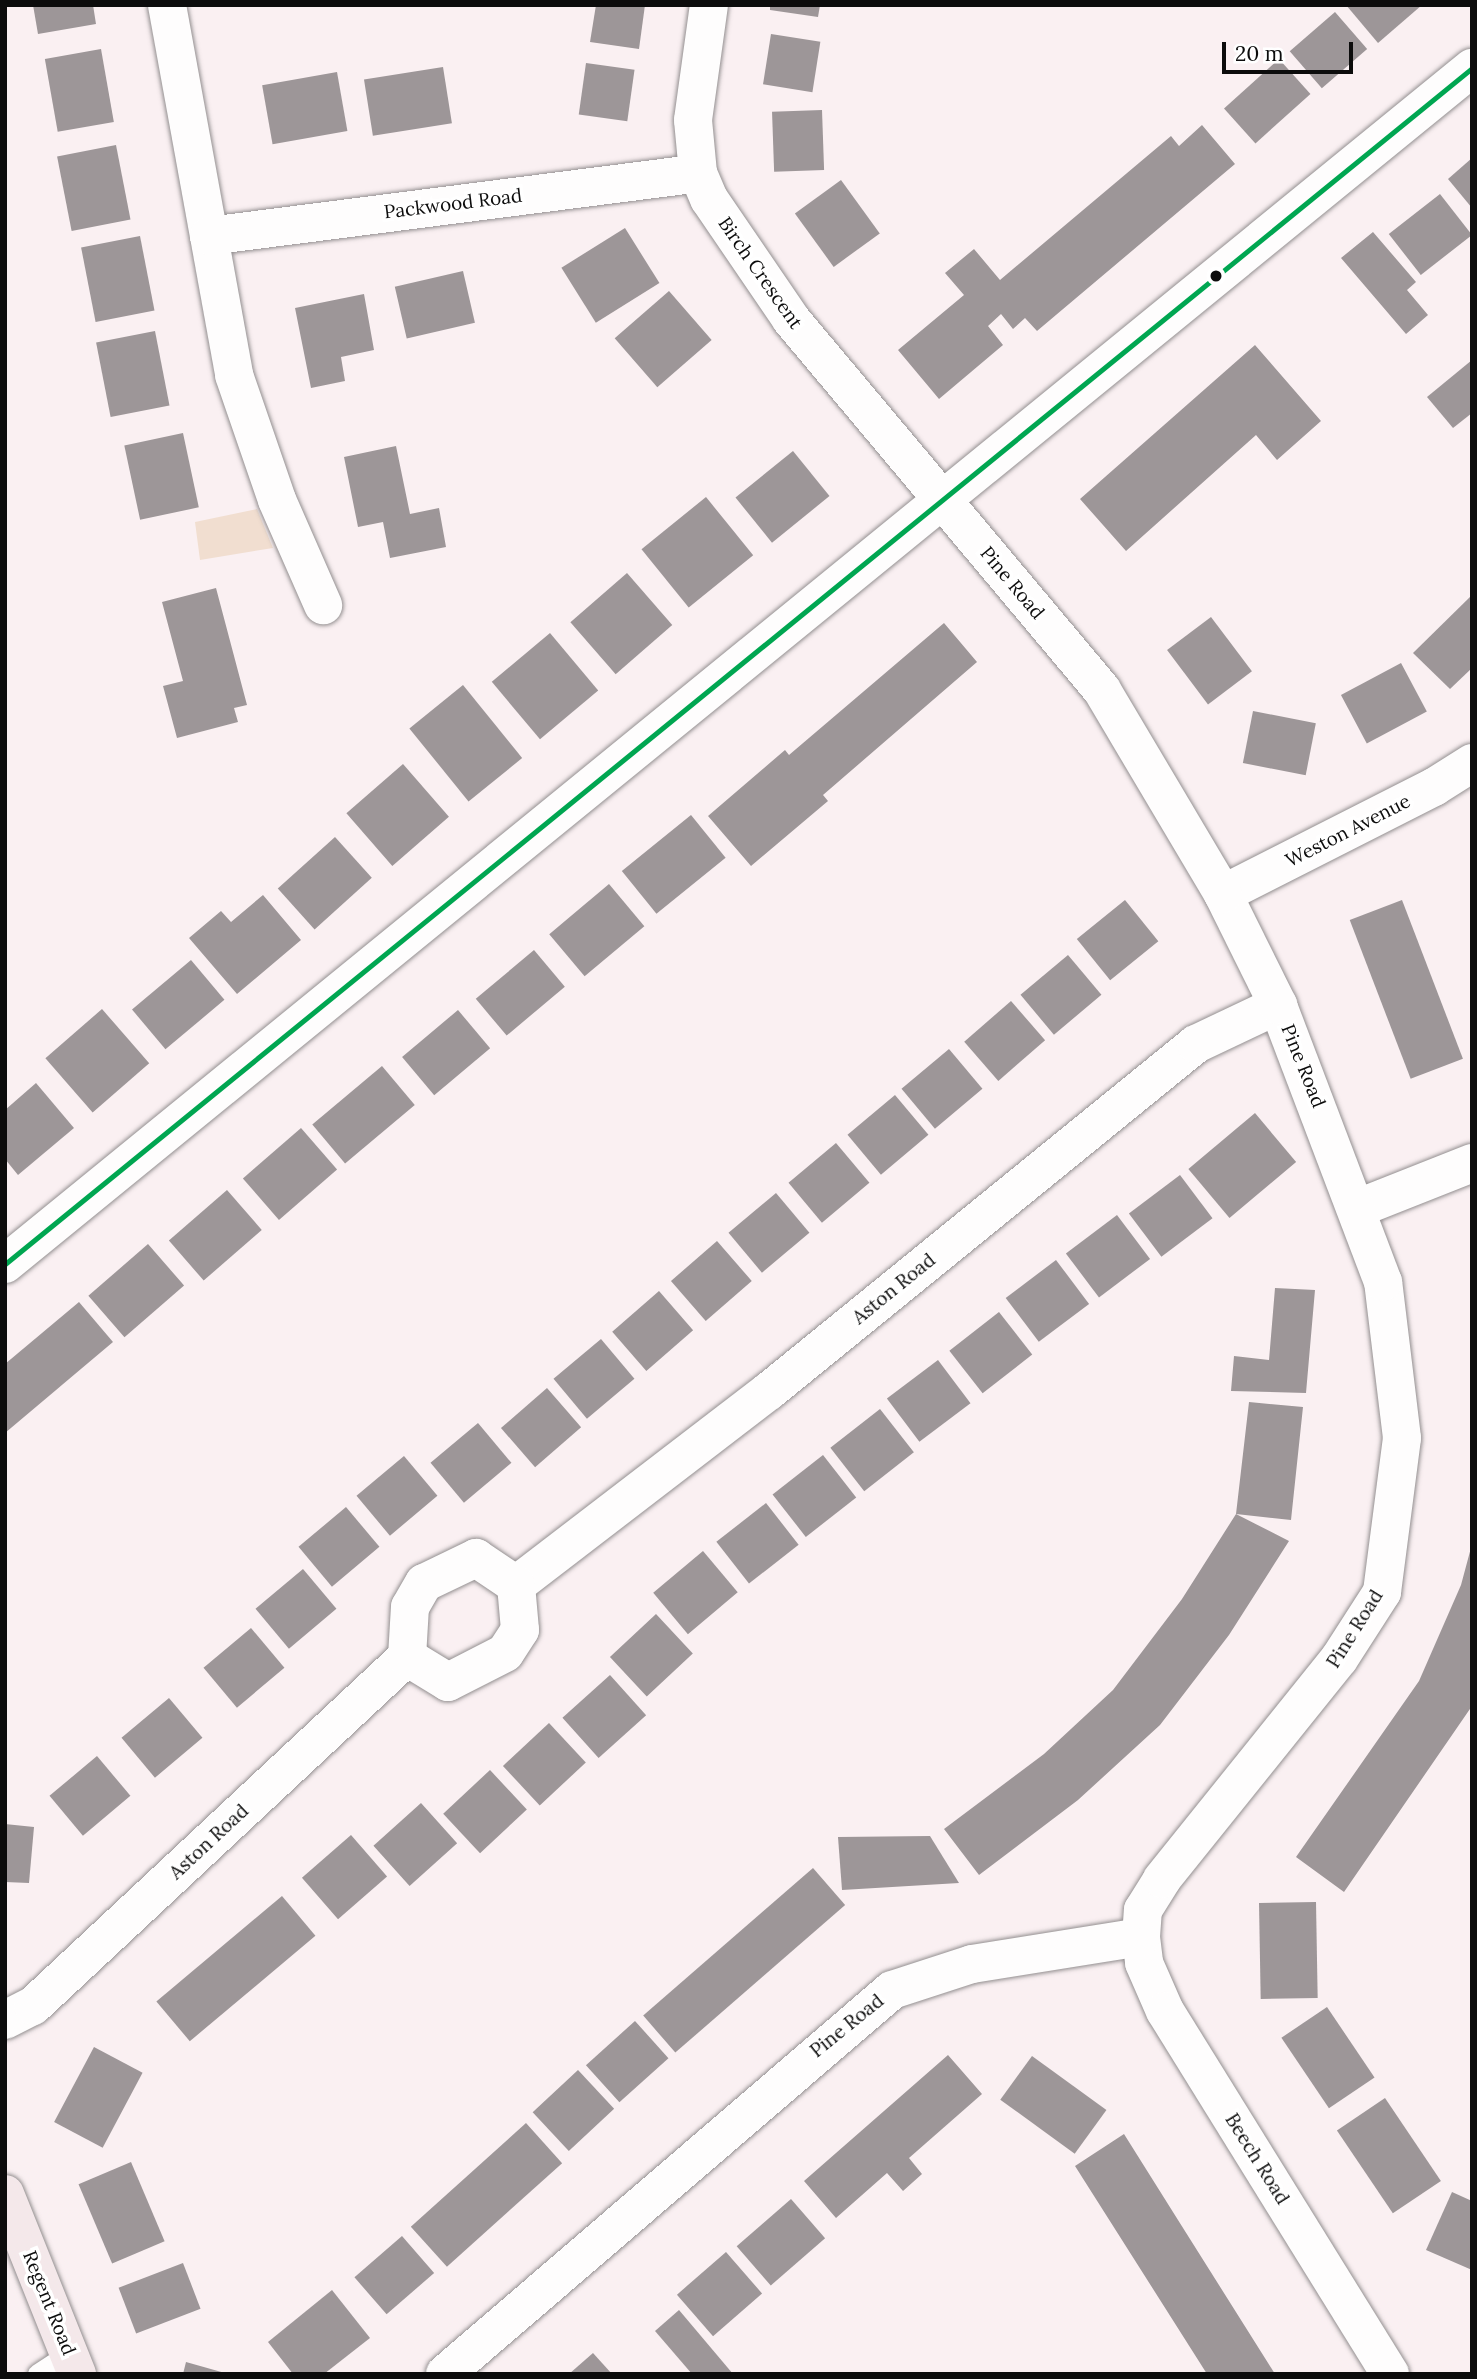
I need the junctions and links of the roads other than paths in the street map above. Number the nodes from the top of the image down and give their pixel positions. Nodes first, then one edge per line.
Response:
1 (167, 5) edge
2 (709, 5) edge
3 (1472, 68) edge
4 (698, 173) junction
5 (209, 236) junction
6 (940, 498) junction
7 (323, 605) dead end
8 (1472, 763) edge
9 (1223, 894) junction
10 (1278, 1004) junction
11 (1472, 1163) edge
12 (1356, 1209) junction
13 (5, 1264) edge
14 (516, 1585) junction
15 (407, 1657) junction
16 (1141, 1937) junction
17 (5, 2020) edge
18 (5, 2193) edge
19 (62, 2367) edge
20 (445, 2374) edge
21 (1390, 2374) edge

1 - 5 street
2 - 4 street, Birch Crescent
3 - 6 street
4 - 5 street, Packwood Road
4 - 6 street, Birch Crescent
5 - 7 street
6 - 9 street, Pine Road
6 - 13 street
8 - 9 street, Weston Avenue
9 - 10 street, Pine Road
10 - 12 street, Pine Road
10 - 14 street, Aston Road
11 - 12 street
12 - 16 street, Pine Road
14 - 15 street
14 - 15 street
15 - 17 street, Aston Road
16 - 20 street, Pine Road
16 - 21 street, Beech Road
18 - 19 street, Regent Road

